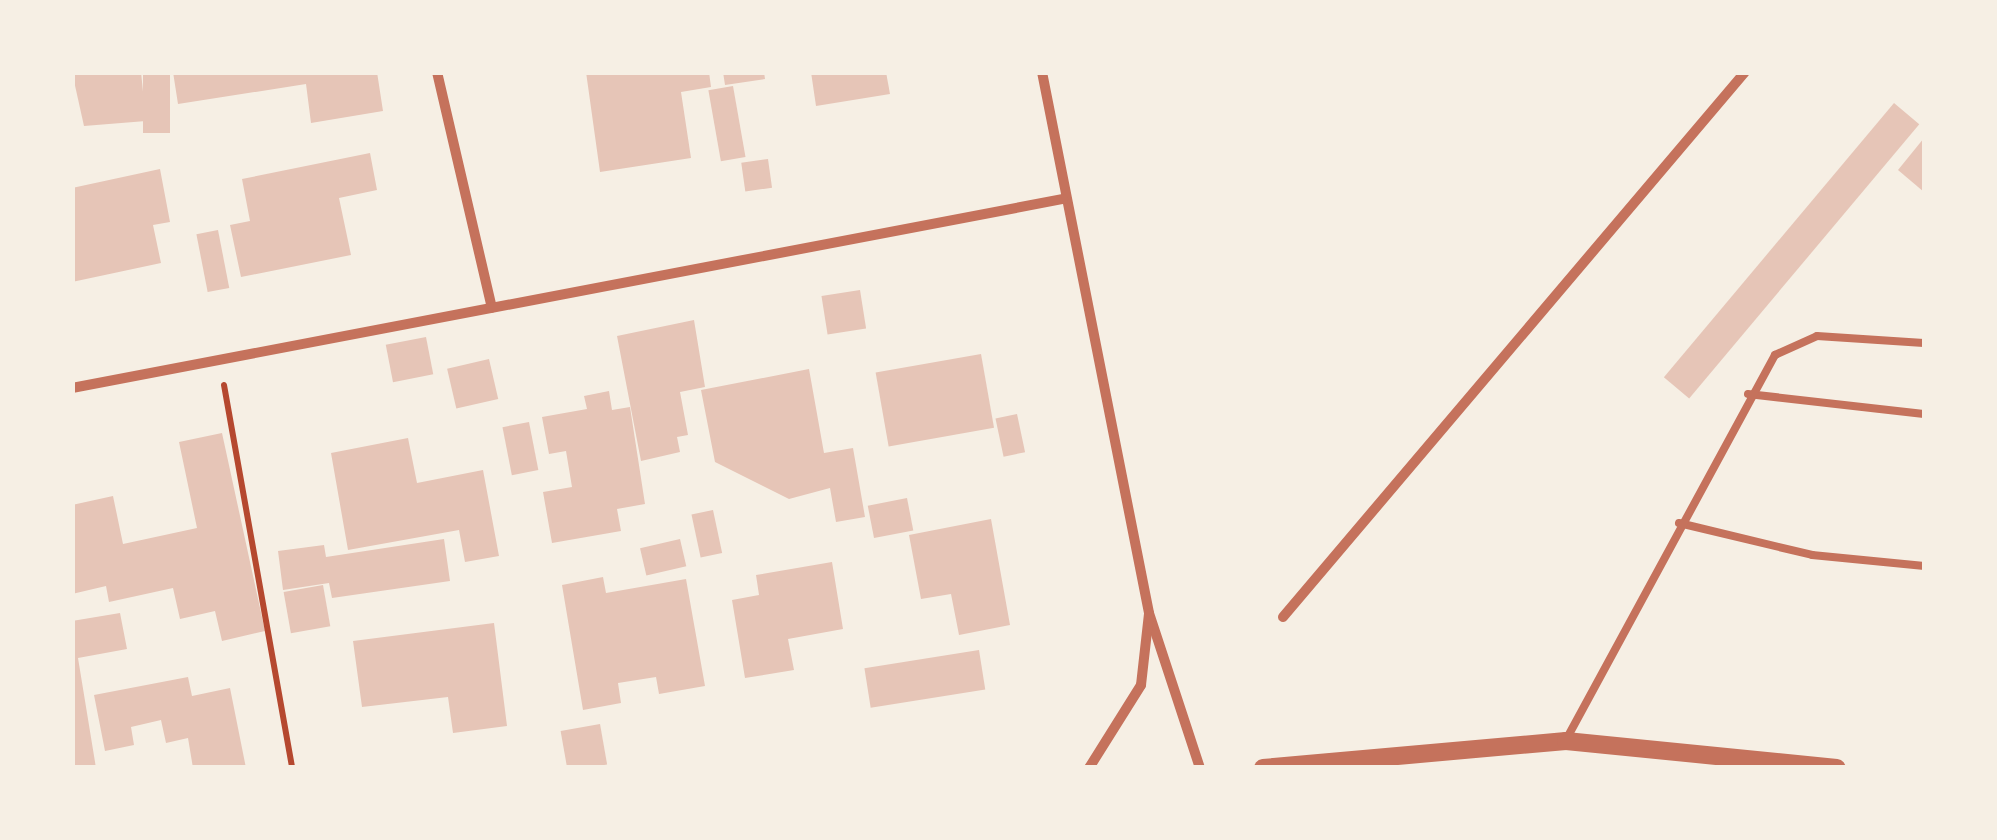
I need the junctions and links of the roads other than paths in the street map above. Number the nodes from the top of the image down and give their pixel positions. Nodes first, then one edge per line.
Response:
1 (437, 72) edge
2 (1042, 72) edge
3 (1745, 72) edge
4 (1063, 199) junction
5 (492, 308) junction
6 (1924, 343) edge
7 (72, 388) edge
8 (1748, 394) junction
9 (1924, 414) edge
10 (1678, 523) junction
11 (1924, 566) edge
12 (1149, 613) junction
13 (1284, 616) dead end
14 (1566, 741) junction
15 (1089, 768) edge
16 (1200, 768) edge
17 (1263, 768) edge
18 (1837, 768) edge

1 - 5 street
2 - 4 street
3 - 13 street
4 - 5 street
4 - 12 street
5 - 7 street
6 - 8 lane
8 - 9 lane
8 - 10 lane
10 - 11 lane
10 - 14 lane
12 - 15 street
12 - 16 street
14 - 17 street
14 - 18 street

